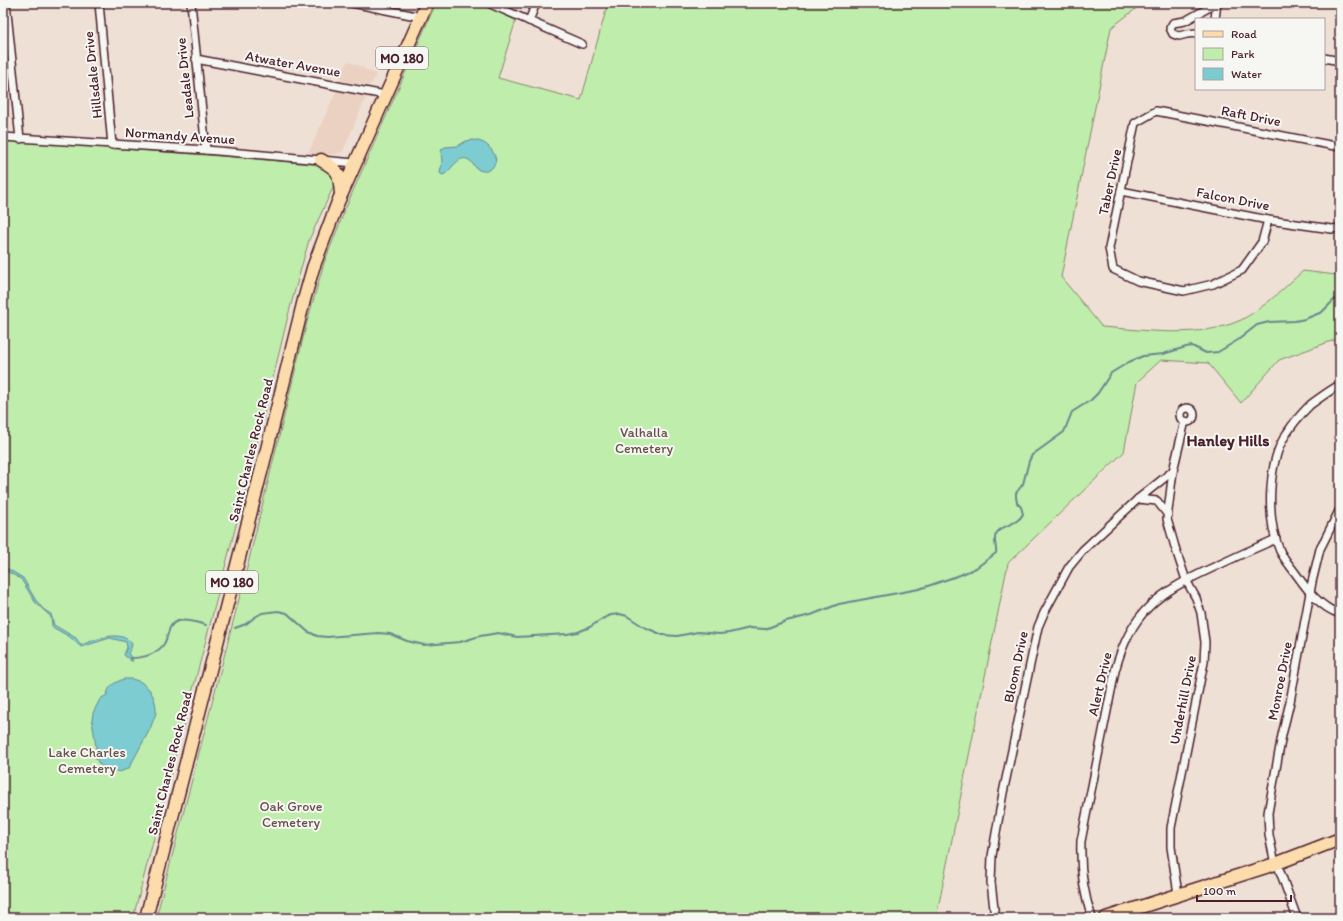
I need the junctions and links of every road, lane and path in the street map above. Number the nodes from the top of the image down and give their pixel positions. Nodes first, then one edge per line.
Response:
1 (6, 3) edge
2 (99, 3) edge
3 (191, 3) edge
4 (352, 3) edge
5 (427, 3) edge
6 (488, 3) edge
7 (536, 3) edge
8 (1217, 3) edge
9 (421, 17) junction
10 (1215, 18) edge
11 (529, 21) junction
12 (1195, 33) edge
13 (582, 44) dead end
14 (1325, 58) edge
15 (196, 59) junction
16 (1340, 62) edge
17 (385, 95) junction
18 (1156, 111) joint
19 (3, 137) edge
20 (20, 138) junction
21 (112, 145) junction
22 (1340, 147) edge
23 (206, 150) junction
24 (321, 160) junction
25 (355, 163) junction
26 (1121, 191) junction
27 (341, 195) junction
28 (1268, 220) junction
29 (1340, 228) edge
30 (1340, 384) edge
31 (1185, 421) dead end
32 (1173, 471) junction
33 (1138, 499) junction
34 (1340, 509) edge
35 (1168, 515) junction
36 (1276, 539) junction
37 (1186, 580) junction
38 (1310, 593) junction
39 (1340, 614) edge
40 (1340, 840) edge
41 (1276, 863) junction
42 (1178, 894) junction
43 (146, 918) edge
44 (995, 918) edge
45 (1092, 918) edge
46 (1106, 918) edge
47 (1297, 918) edge

1 - 20 street
2 - 21 street, Hillsdale Drive
3 - 15 street, Leadale Drive
4 - 9 street
5 - 9 main road, Saint Charles Rock Road / MO 180
6 - 11 street
7 - 11 street
8 - 10 street
8 - 12 street
9 - 17 main road, Saint Charles Rock Road / MO 180
11 - 13 street
14 - 16 street
15 - 17 street, Atwater Avenue
15 - 23 street, Leadale Drive
17 - 25 main road, Saint Charles Rock Road / MO 180
18 - 22 street, Raft Drive
18 - 26 street, Taber Drive
19 - 20 street, Normandy Avenue
20 - 21 street, Normandy Avenue
21 - 23 street, Normandy Avenue
23 - 24 street, Normandy Avenue
24 - 25 street, Normandy Avenue
24 - 27 main road
25 - 27 main road, Saint Charles Rock Road / MO 180
26 - 28 street, Falcon Drive
26 - 28 street, Taber Drive
27 - 43 main road, Saint Charles Rock Road / MO 180
28 - 29 street, Falcon Drive
30 - 36 street
31 - 32 street, Underhill Drive
32 - 33 street, Bloom Drive
32 - 35 street, Underhill Drive
33 - 35 street
33 - 44 street, Bloom Drive
34 - 38 street, Monroe Drive
35 - 37 street, Underhill Drive
36 - 37 street, Alert Drive
36 - 38 street
37 - 42 street, Underhill Drive
37 - 45 street, Alert Drive
38 - 39 street
38 - 41 street, Monroe Drive
40 - 41 main road
41 - 42 main road
41 - 47 street, Monroe Drive
42 - 46 main road

